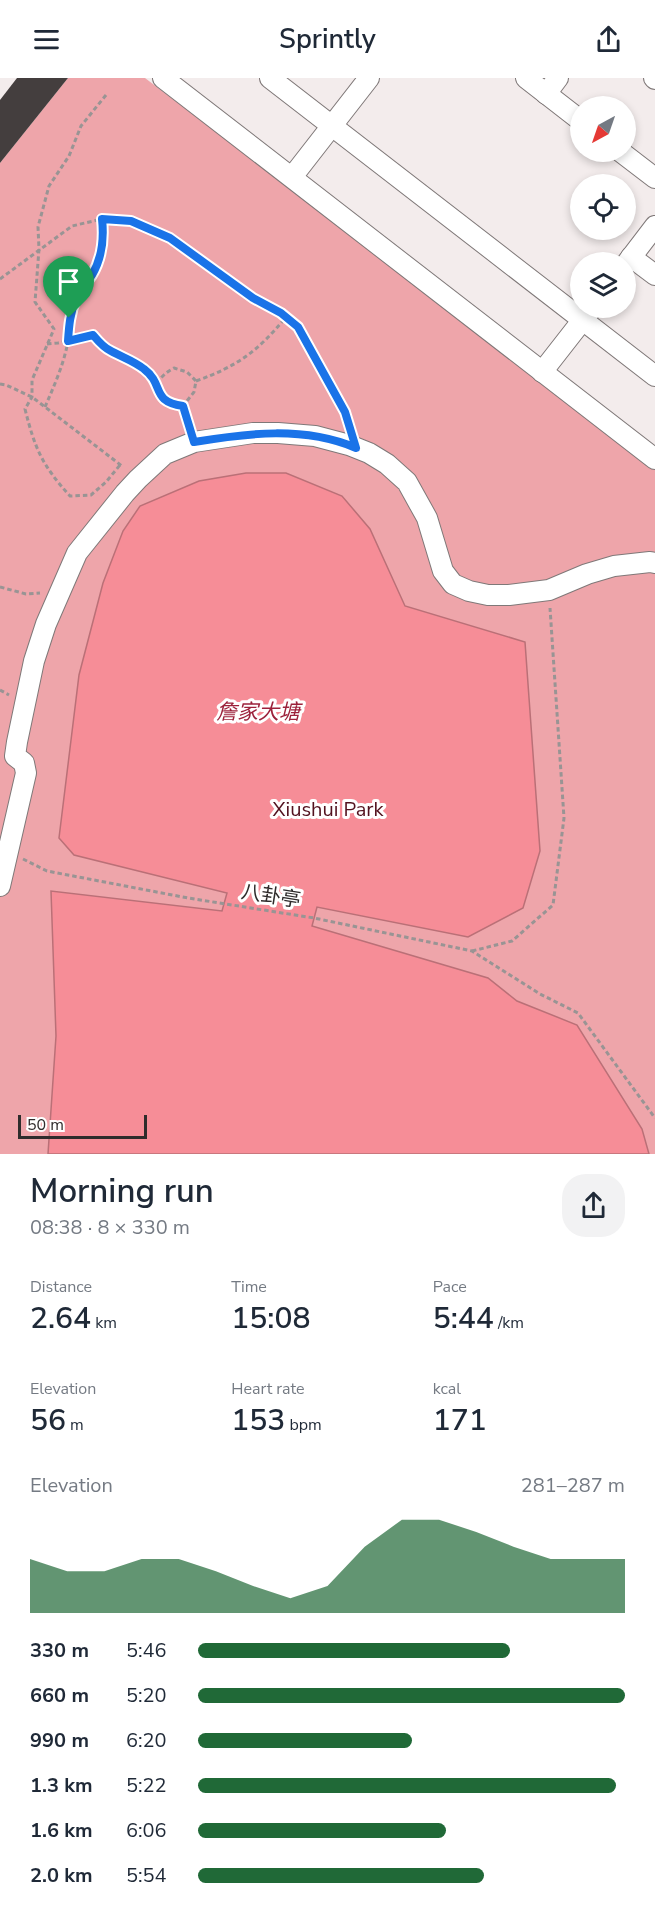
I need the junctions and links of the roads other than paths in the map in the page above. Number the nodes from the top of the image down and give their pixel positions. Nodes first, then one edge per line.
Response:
1 (164, 78) edge
2 (270, 78) edge
3 (369, 78) edge
4 (526, 78) edge
5 (552, 86) edge
6 (570, 108) edge
7 (332, 126) junction
8 (634, 162) edge
9 (292, 177) junction
10 (655, 178) edge
11 (655, 226) edge
12 (634, 252) edge
13 (636, 264) edge
14 (655, 275) edge
15 (570, 301) edge
16 (584, 318) edge
17 (591, 318) edge
18 (542, 372) junction
19 (655, 376) edge
20 (655, 459) edge
21 (655, 563) edge
22 (0, 886) edge

1 - 9 lane
2 - 7 lane
3 - 7 lane
4 - 5 lane
5 - 6 lane
7 - 9 lane
7 - 15 lane
8 - 10 lane
9 - 18 lane
11 - 12 lane
13 - 14 lane
16 - 18 lane
17 - 19 lane
18 - 20 lane
21 - 22 lane

